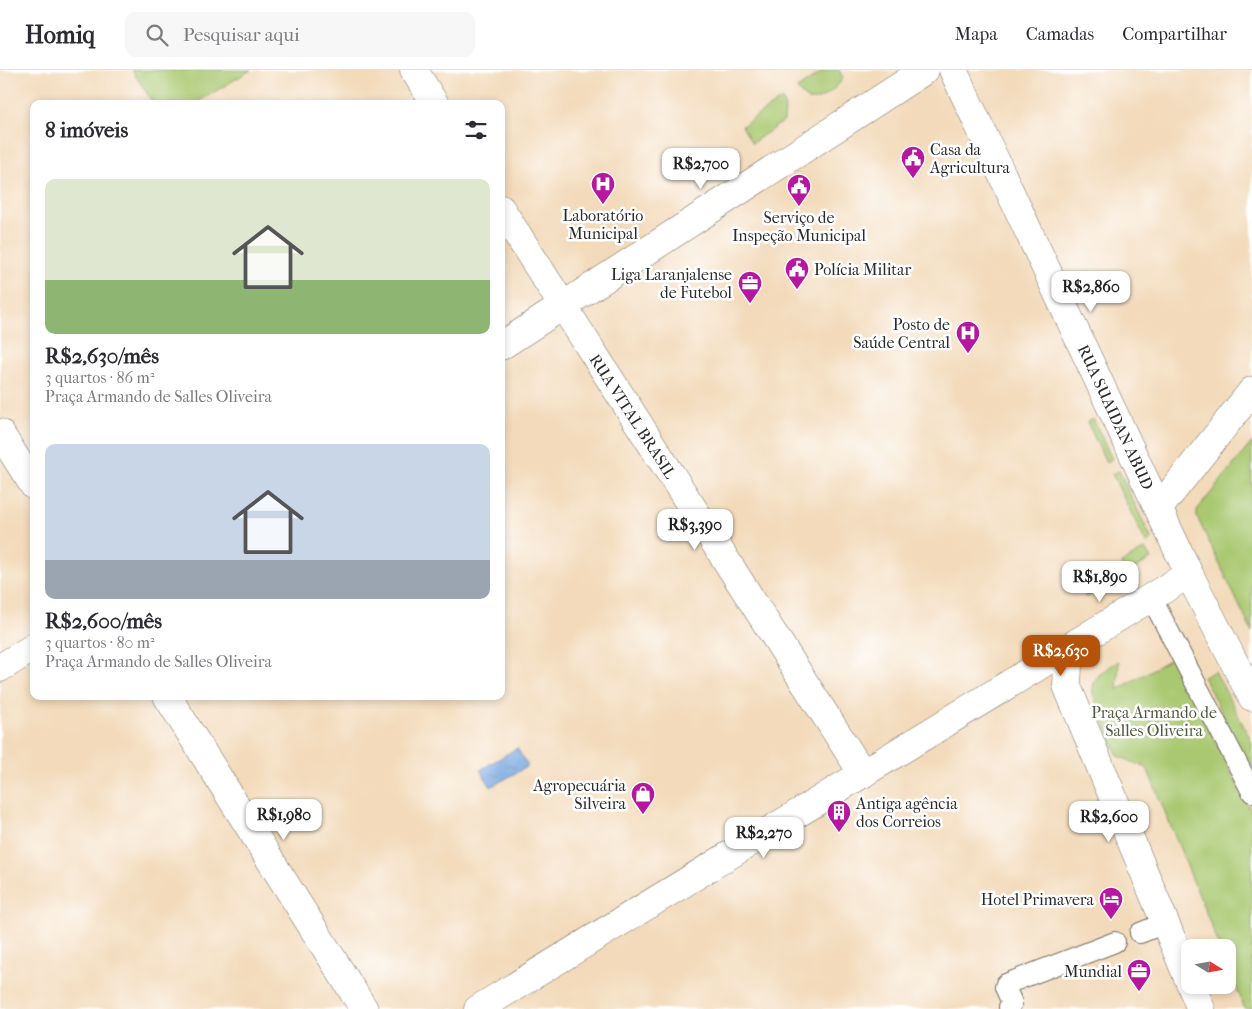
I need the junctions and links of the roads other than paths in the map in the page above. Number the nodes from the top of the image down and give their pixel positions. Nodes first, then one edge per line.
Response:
1 (414, 70) edge
2 (925, 70) edge
3 (953, 70) edge
4 (433, 100) edge
5 (505, 215) edge
6 (562, 306) junction
7 (505, 343) edge
8 (1252, 392) edge
9 (0, 433) edge
10 (30, 480) edge
11 (1159, 508) junction
12 (1189, 574) junction
13 (1151, 598) junction
14 (1071, 646) junction
15 (30, 649) edge
16 (0, 668) edge
17 (1029, 673) junction
18 (1067, 686) junction
19 (1252, 697) edge
20 (170, 700) edge
21 (863, 774) junction
22 (1252, 792) edge
23 (1165, 923) junction
24 (1140, 933) dead end
25 (1115, 942) dead end
26 (1181, 962) edge
27 (1194, 994) edge
28 (1009, 1007) dead end
29 (364, 1009) edge
30 (478, 1009) edge
31 (1200, 1009) edge

1 - 4 street
2 - 6 street
3 - 11 street, RUA SUAIDAN ABUD
5 - 6 street, RUA VITAL BRASIL
6 - 7 street
6 - 21 street, RUA VITAL BRASIL
8 - 11 street
9 - 10 street
11 - 12 street, RUA SUAIDAN ABUD
12 - 13 street
12 - 19 street
13 - 14 street
13 - 22 lane
14 - 17 street
14 - 18 street
15 - 16 street
17 - 18 street
17 - 21 street
18 - 23 street
20 - 29 street
21 - 30 street
23 - 24 lane
23 - 26 street
25 - 28 lane
27 - 31 street

